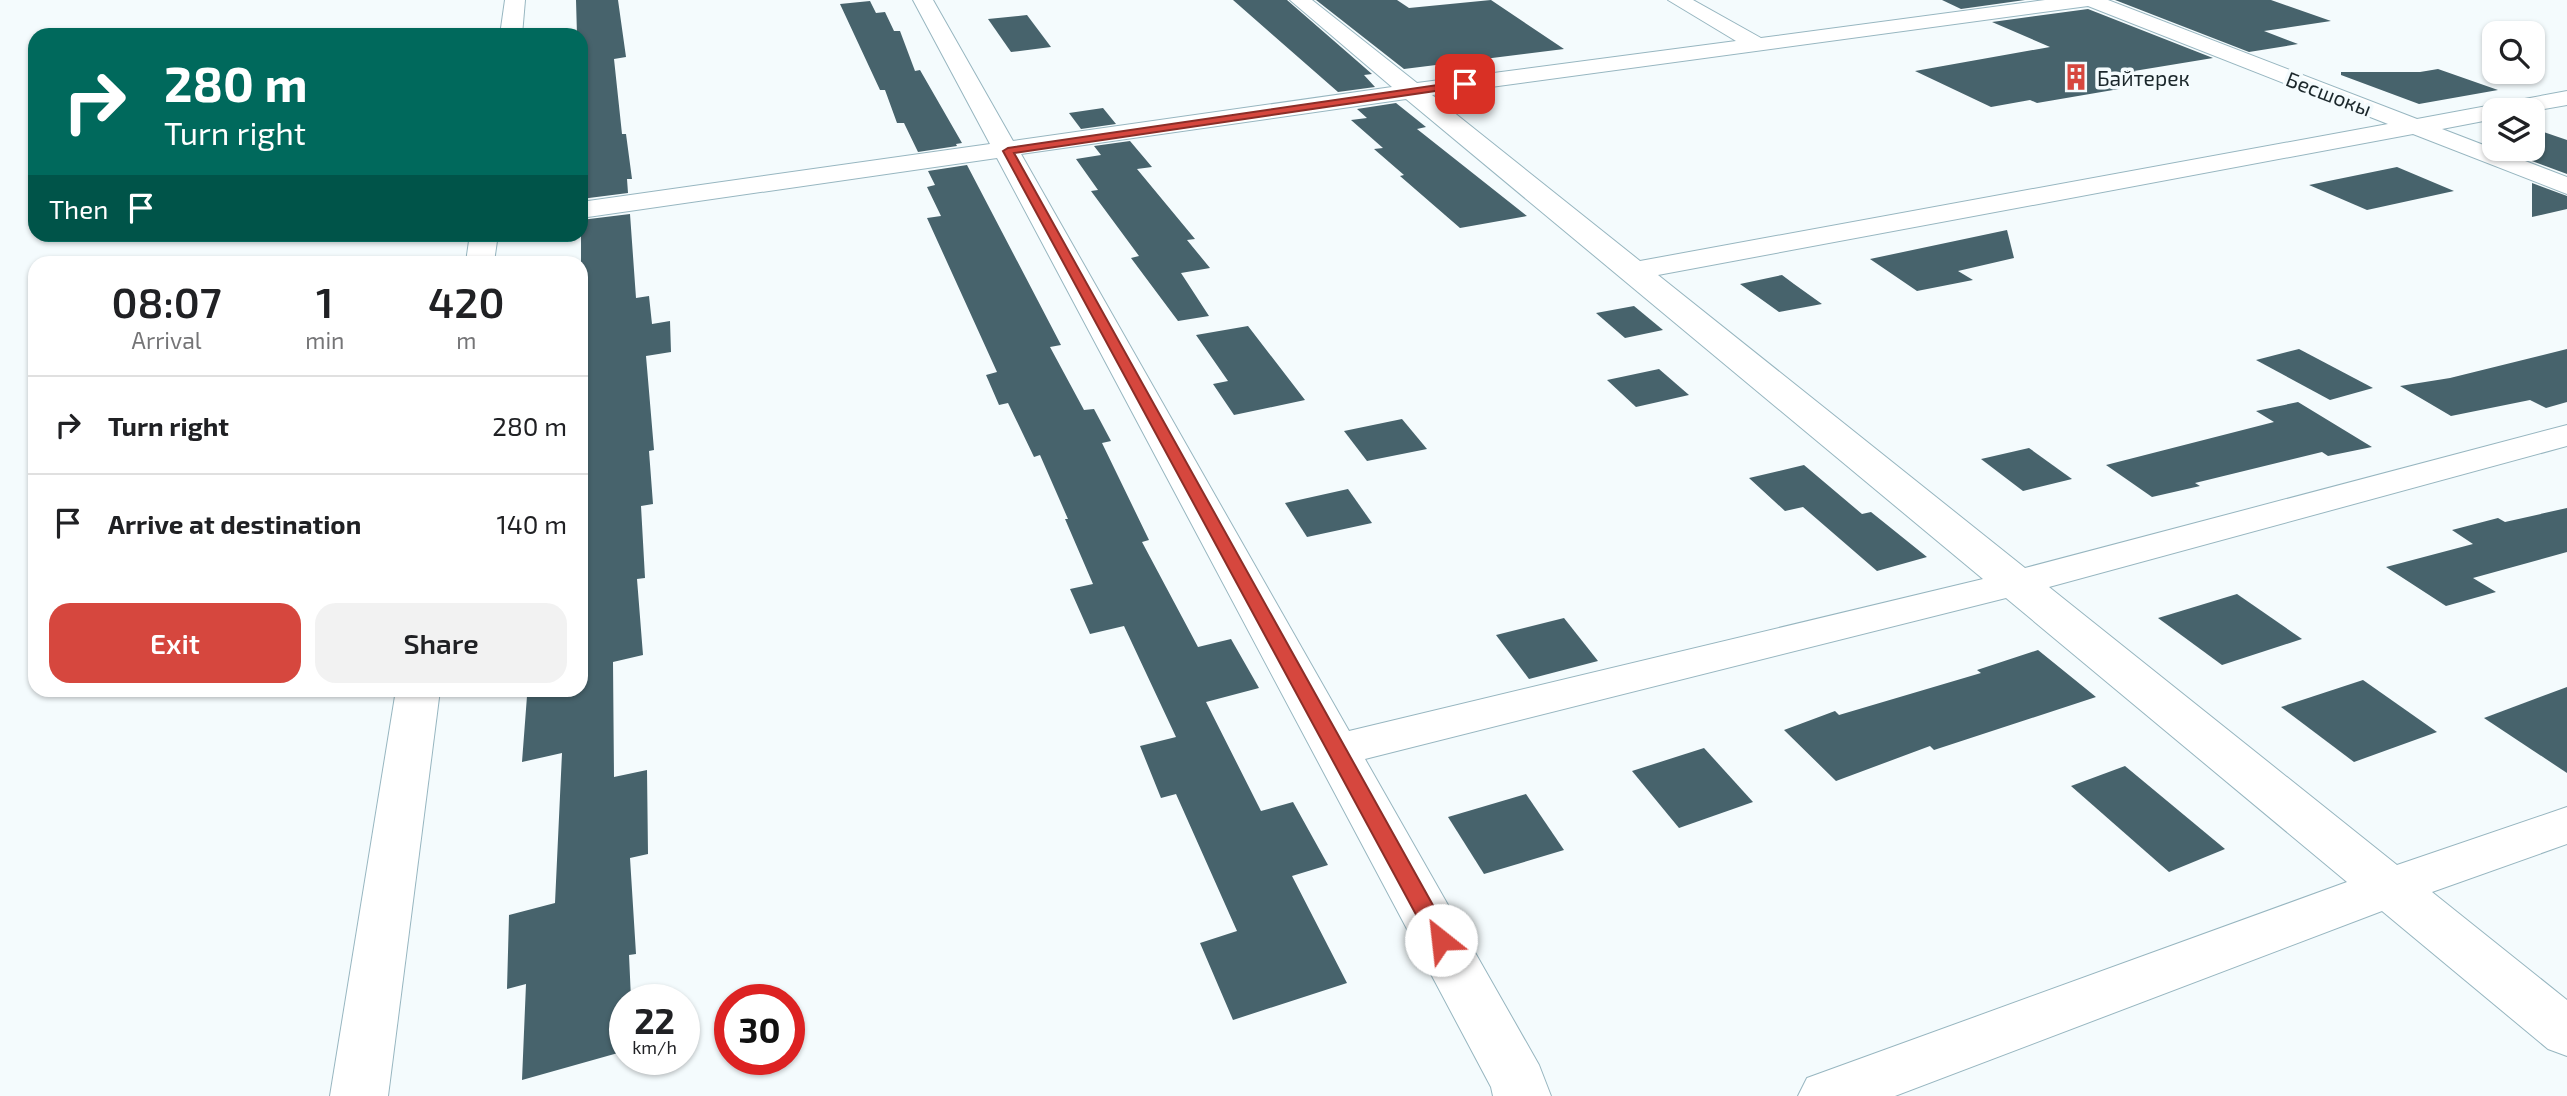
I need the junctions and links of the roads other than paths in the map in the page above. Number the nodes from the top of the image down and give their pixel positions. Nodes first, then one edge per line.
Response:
1 (515, 0) edge
2 (923, 0) edge
3 (1300, 0) edge
4 (1678, 0) edge
5 (2090, 0) edge
6 (512, 28) edge
7 (1758, 45) junction
8 (1412, 91) junction
9 (2567, 98) edge
10 (2545, 102) edge
11 (2482, 114) edge
12 (2413, 126) junction
13 (1008, 151) junction
14 (2567, 186) edge
15 (588, 209) edge
16 (1633, 271) junction
17 (2567, 435) edge
18 (2016, 583) junction
19 (417, 697) edge
20 (1337, 750) junction
21 (2567, 824) edge
22 (2390, 887) junction
23 (2567, 1032) edge
24 (359, 1096) edge
25 (1522, 1096) edge
26 (1827, 1096) edge

1 - 6 street
2 - 13 street
3 - 8 street
4 - 7 street
5 - 7 street
5 - 12 street, Бесшокы
7 - 8 street
8 - 13 street
8 - 16 street
9 - 10 street
11 - 12 street
12 - 14 street, Бесшокы
12 - 16 street
13 - 15 street
13 - 20 street
16 - 18 street
17 - 18 street
18 - 20 street
18 - 22 street
19 - 24 street
20 - 25 street
21 - 22 street
22 - 23 street
22 - 26 street

